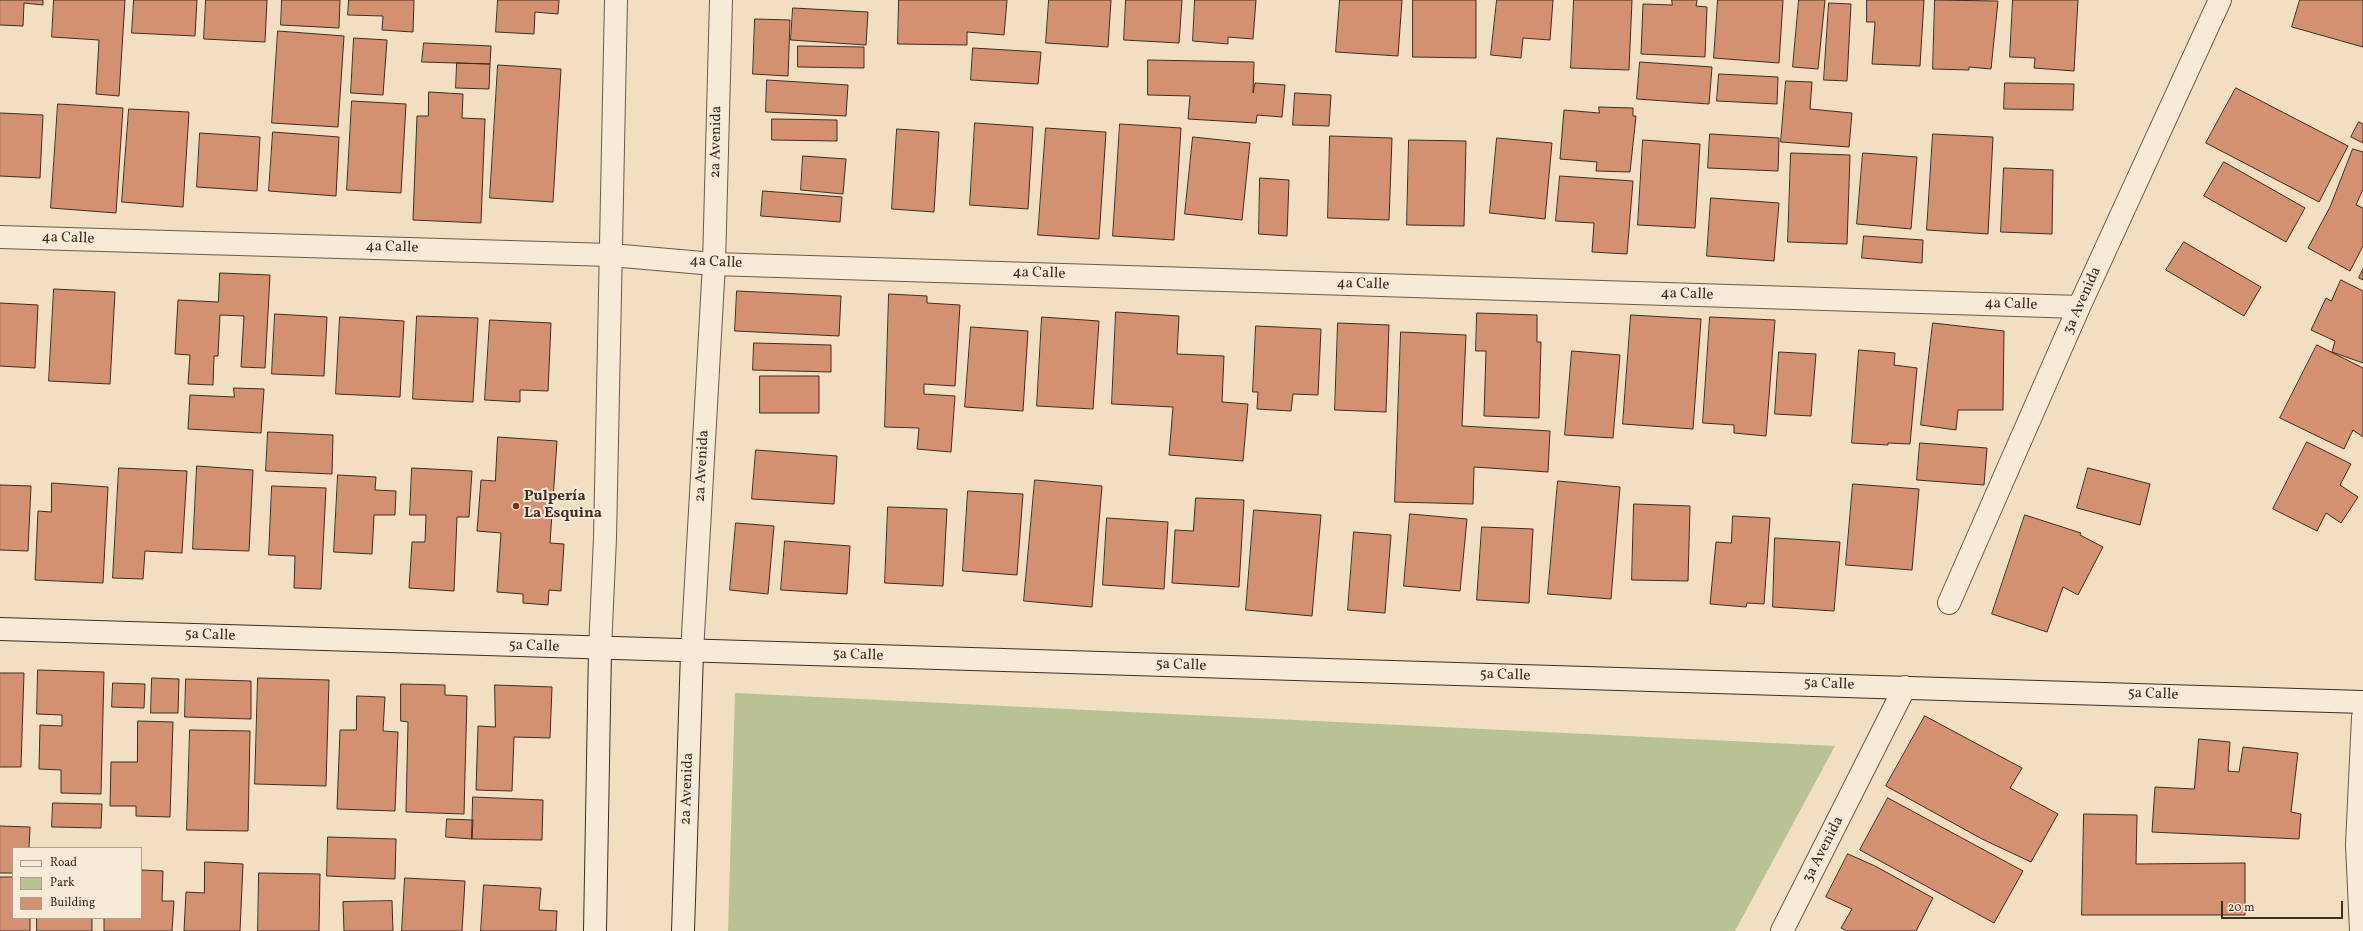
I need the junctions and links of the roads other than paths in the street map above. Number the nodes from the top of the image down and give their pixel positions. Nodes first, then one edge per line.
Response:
1 (616, 0) edge
2 (721, 0) edge
3 (2220, 0) edge
4 (0, 237) edge
5 (611, 255) junction
6 (714, 264) junction
7 (2079, 307) junction
8 (1949, 603) dead end
9 (0, 629) edge
10 (600, 649) junction
11 (692, 652) junction
12 (1905, 687) junction
13 (2363, 702) edge
14 (2363, 717) edge
15 (595, 931) edge
16 (683, 931) edge
17 (1782, 931) edge
18 (2361, 931) edge

1 - 5 street
2 - 6 street, 2a Avenida
3 - 7 street, 3a Avenida
4 - 5 street, 4a Calle
5 - 6 street, 4a Calle
5 - 10 street
6 - 7 street, 4a Calle
6 - 11 street, 2a Avenida
7 - 8 street, 3a Avenida
9 - 10 street, 5a Calle
10 - 11 street, 5a Calle
10 - 15 street
11 - 12 street, 5a Calle
11 - 16 street, 2a Avenida
12 - 13 street, 5a Calle
12 - 17 street, 3a Avenida
14 - 18 street

